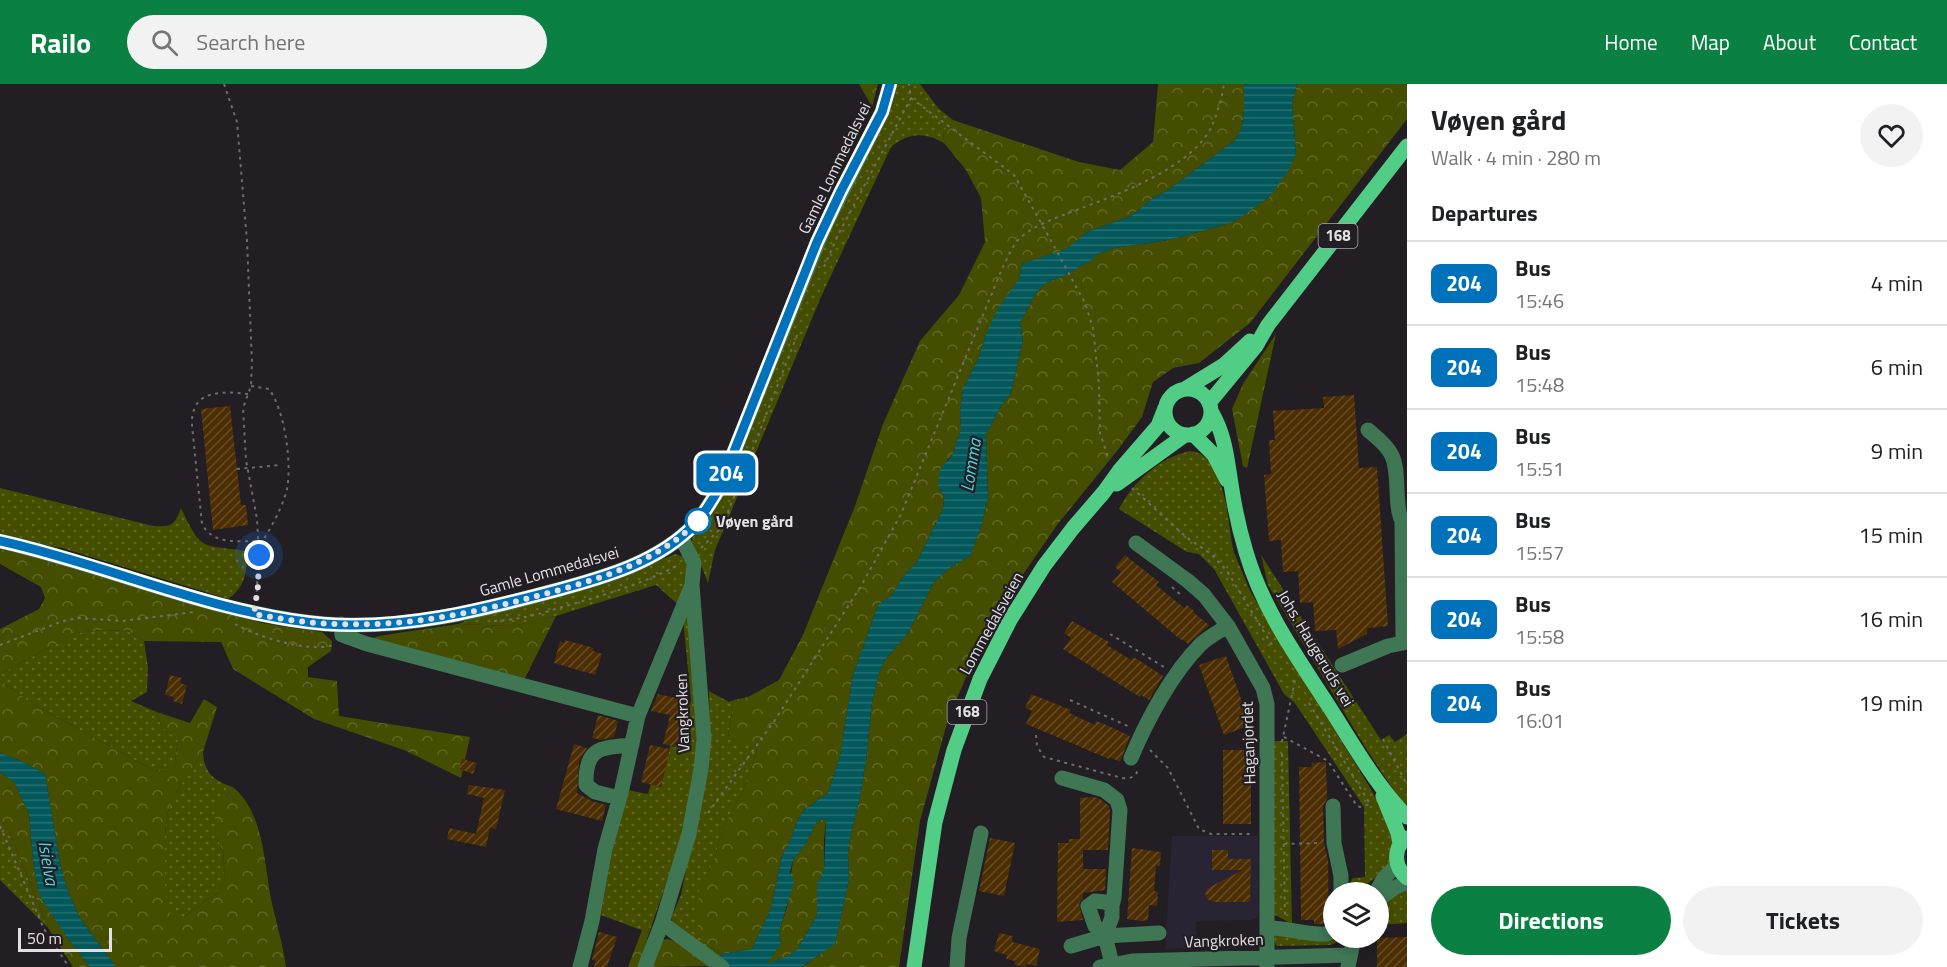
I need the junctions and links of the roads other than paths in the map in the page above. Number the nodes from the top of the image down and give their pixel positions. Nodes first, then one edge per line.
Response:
1 (890, 84) edge
2 (1407, 146) edge
3 (1268, 325) junction
4 (1185, 388) junction
5 (1210, 407) junction
6 (1165, 408) junction
7 (1368, 430) dead end
8 (1189, 434) junction
9 (1231, 488) junction
10 (1104, 492) junction
11 (1405, 525) edge
12 (681, 537) junction
13 (0, 541) edge
14 (1136, 543) dead end
15 (692, 585) junction
16 (1228, 626) junction
17 (344, 631) junction
18 (1405, 642) edge
19 (1342, 665) dead end
20 (638, 716) junction
21 (632, 744) junction
22 (1131, 758) road end
23 (1062, 778) dead end
24 (1378, 785) junction
25 (621, 794) junction
26 (1333, 806) dead end
27 (1407, 817) edge
28 (981, 833) dead end
29 (1403, 840) edge
30 (1397, 865) junction
31 (1407, 880) edge
32 (1341, 882) edge
33 (1382, 882) edge
34 (1389, 892) edge
35 (1112, 906) junction
36 (662, 923) junction
37 (1268, 928) junction
38 (1159, 933) dead end
39 (1323, 934) edge
40 (1105, 936) junction
41 (1071, 946) dead end
42 (1349, 961) edge
43 (1267, 962) edge
44 (717, 963) edge
45 (1106, 965) edge
46 (580, 967) edge
47 (645, 967) edge
48 (914, 967) edge
49 (957, 967) edge

1 - 12 street, Gamle Lommedalsvei
2 - 3 main road, 168
3 - 4 main road, 168
3 - 5 main road, 168
4 - 5 main road
4 - 6 main road, 168
5 - 8 main road, 168
5 - 9 main road, Johs. Haugeruds vei
6 - 8 main road
6 - 10 main road, Lommedalsveien / 168
7 - 11 street
8 - 9 main road, Johs. Haugeruds vei
8 - 10 main road, Lommedalsveien / 168
9 - 24 main road, Johs. Haugeruds vei
10 - 48 main road, Lommedalsveien / 168
11 - 18 street
12 - 15 street, Vangkroken
12 - 17 street, Gamle Lommedalsvei
13 - 17 street, Gamle Lommedalsvei
14 - 16 street, Haganjordet
15 - 20 street
15 - 36 street, Vangkroken
16 - 22 street
16 - 37 street, Haganjordet
17 - 20 street
18 - 19 street
20 - 21 street
21 - 25 street
21 - 25 street
23 - 35 street
24 - 27 main road, Johs. Haugeruds vei
24 - 29 main road, Johs. Haugeruds vei
25 - 46 street
26 - 32 street
28 - 49 street
29 - 30 main road
30 - 31 main road
30 - 33 street
31 - 34 street
35 - 40 street
35 - 40 street
36 - 44 street
36 - 47 street, Vangkroken
37 - 39 street
37 - 43 street, Haganjordet
38 - 40 street
40 - 41 street
40 - 45 street
42 - 43 street, Vangkroken
43 - 45 street, Vangkroken

